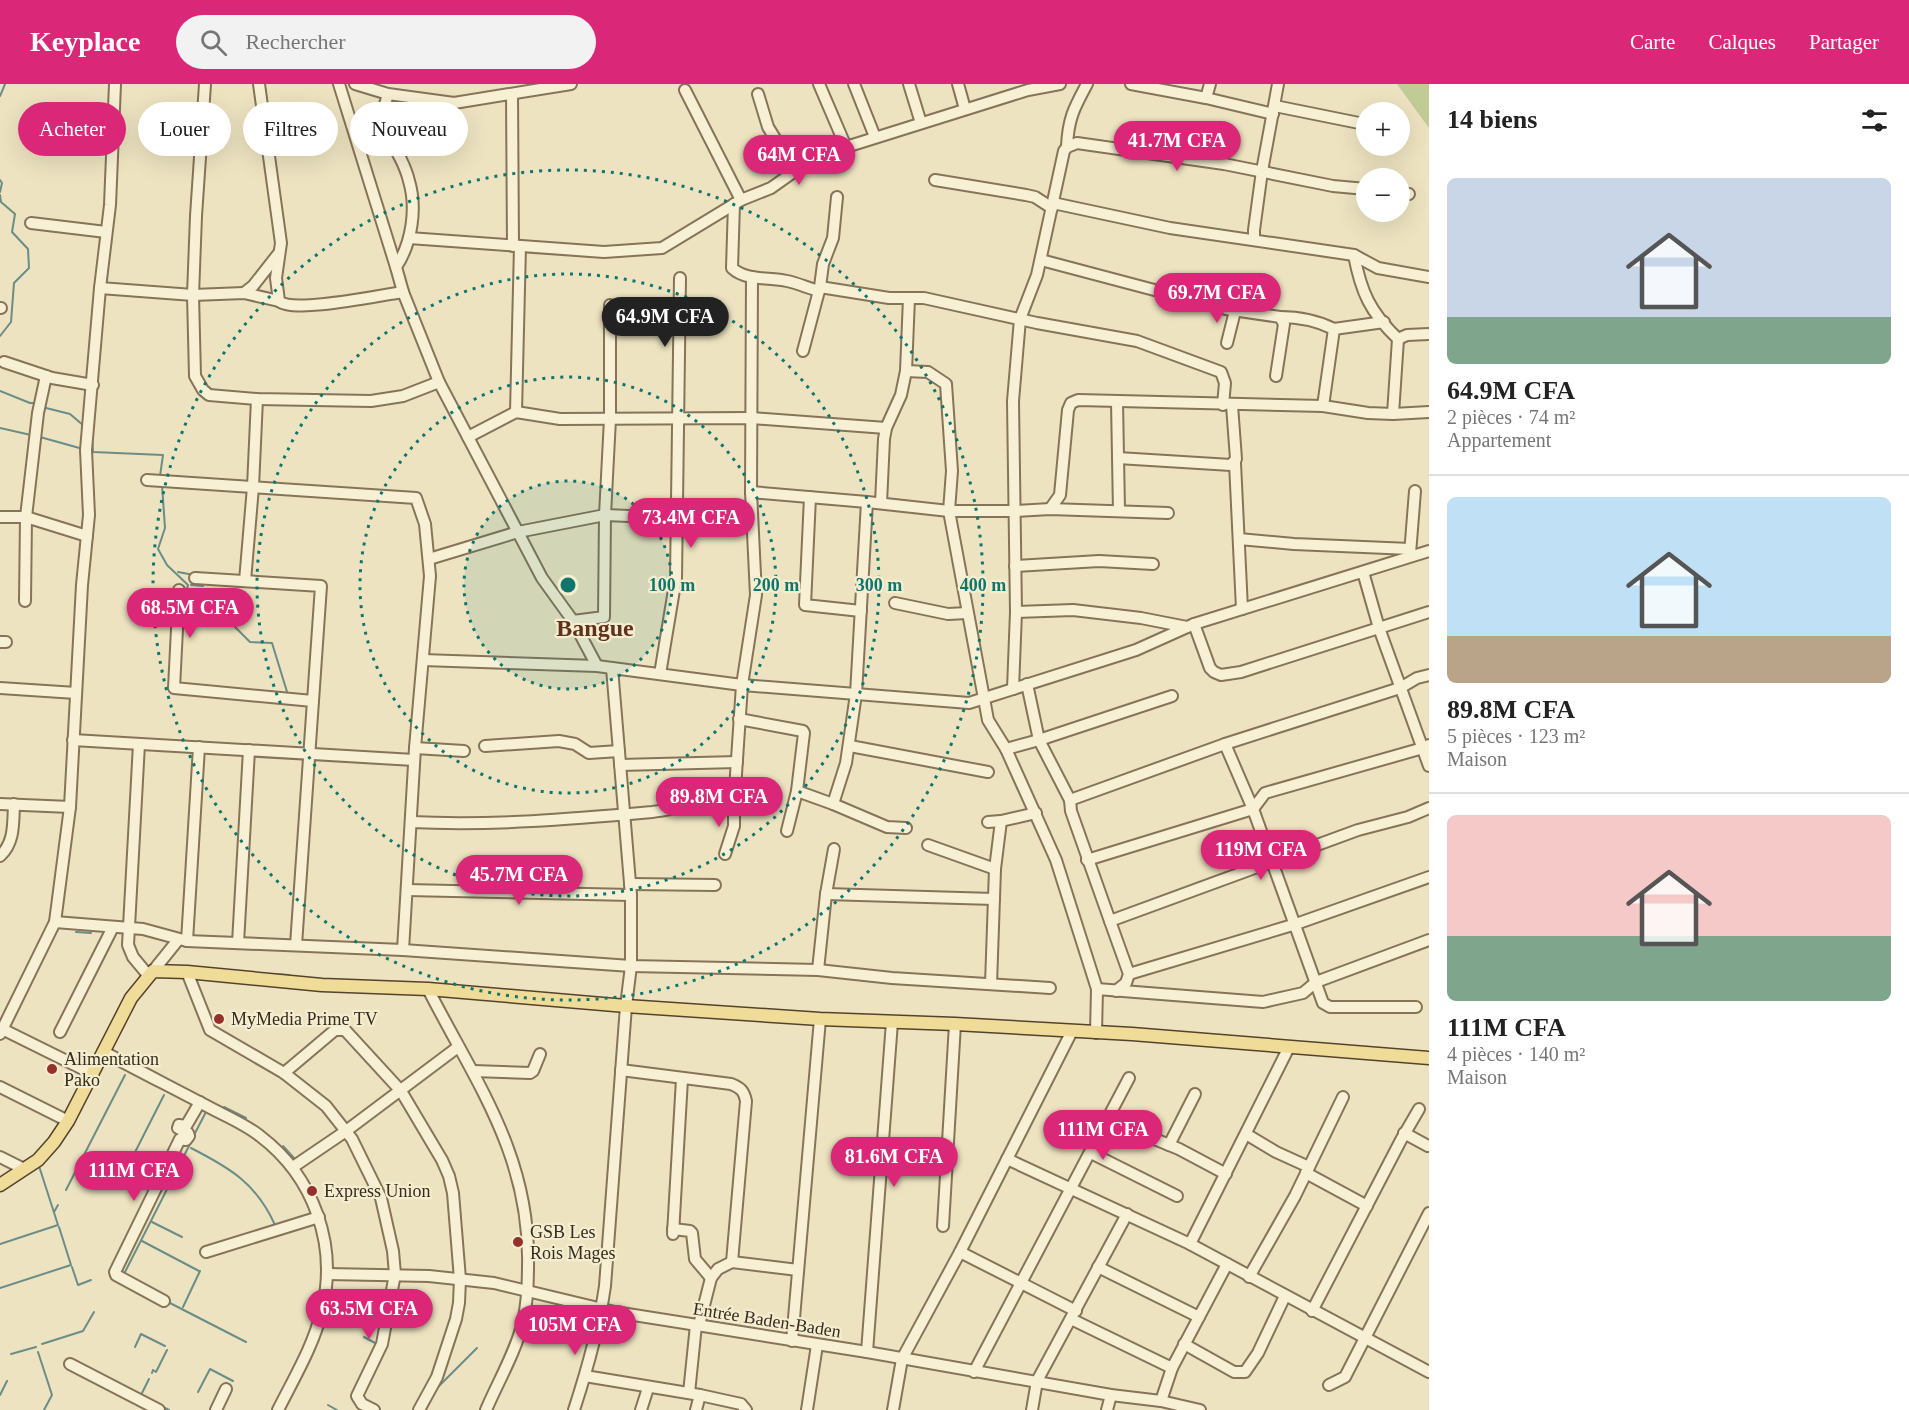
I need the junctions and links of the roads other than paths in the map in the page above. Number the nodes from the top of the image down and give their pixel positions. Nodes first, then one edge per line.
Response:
1 (115, 84) edge
2 (205, 84) edge
3 (259, 84) edge
4 (339, 84) edge
5 (355, 84) edge
6 (570, 84) edge
7 (819, 84) edge
8 (854, 84) edge
9 (909, 84) edge
10 (958, 84) edge
11 (1060, 84) edge
12 (1087, 84) edge
13 (1131, 84) edge
14 (1210, 84) edge
15 (1278, 84) edge
16 (1028, 87) edge
17 (685, 90) dead end
18 (388, 94) junction
19 (512, 94) junction
20 (758, 94) dead end
21 (1206, 98) junction
22 (965, 109) junction
23 (1274, 110) junction
24 (921, 123) junction
25 (1356, 123) edge
26 (875, 137) junction
27 (846, 147) junction
28 (1067, 147) junction
29 (795, 171) junction
30 (1262, 171) junction
31 (935, 180) dead end
32 (1356, 188) edge
33 (837, 197) dead end
34 (738, 202) junction
35 (1052, 206) junction
36 (32, 223) dead end
37 (106, 232) junction
38 (409, 238) junction
39 (1254, 240) junction
40 (517, 246) junction
41 (280, 252) junction
42 (1354, 255) junction
43 (1041, 260) junction
44 (396, 267) junction
45 (752, 277) junction
46 (1429, 277) edge
47 (680, 278) dead end
48 (100, 288) junction
49 (820, 289) junction
50 (403, 292) junction
51 (244, 293) junction
52 (193, 295) junction
53 (909, 298) junction
54 (279, 301) junction
55 (610, 305) dead end
56 (1235, 311) junction
57 (1280, 317) junction
58 (1020, 319) junction
59 (1384, 322) junction
60 (1334, 329) junction
61 (1429, 333) edge
62 (1398, 339) junction
63 (1227, 343) dead end
64 (803, 351) dead end
65 (4, 362) dead end
66 (906, 371) junction
67 (46, 376) junction
68 (1276, 376) dead end
69 (440, 382) junction
70 (93, 385) junction
71 (257, 399) junction
72 (1117, 402) junction
73 (1228, 405) junction
74 (1323, 406) junction
75 (516, 412) junction
76 (1429, 412) edge
77 (1393, 414) junction
78 (752, 418) junction
79 (610, 419) junction
80 (679, 419) junction
81 (886, 428) junction
82 (468, 437) junction
83 (1118, 458) junction
84 (1235, 463) junction
85 (147, 480) dead end
86 (253, 487) junction
87 (1415, 491) dead end
88 (751, 492) junction
89 (810, 497) junction
90 (867, 501) junction
91 (881, 503) junction
92 (1050, 509) junction
93 (949, 511) junction
94 (1119, 511) junction
95 (1015, 512) junction
96 (1168, 513) dead end
97 (605, 515) junction
98 (0, 517) edge
99 (26, 517) junction
100 (677, 518) junction
101 (518, 532) junction
102 (87, 536) junction
103 (1239, 539) junction
104 (1429, 551) edge
105 (1410, 553) junction
106 (429, 559) junction
107 (1153, 564) dead end
108 (1015, 566) junction
109 (1363, 572) junction
110 (195, 578) dead end
111 (245, 581) junction
112 (179, 590) dead end
113 (25, 602) dead end
114 (895, 603) dead end
115 (1242, 609) junction
116 (861, 611) junction
117 (1016, 612) junction
118 (1429, 612) edge
119 (967, 613) junction
120 (573, 621) junction
121 (1190, 626) junction
122 (1379, 628) junction
123 (423, 660) junction
124 (597, 666) junction
125 (612, 668) junction
126 (660, 674) junction
127 (1429, 675) edge
128 (1027, 684) junction
129 (742, 685) junction
130 (0, 688) edge
131 (1400, 688) junction
132 (1013, 689) junction
133 (76, 693) junction
134 (856, 694) junction
135 (1172, 696) dead end
136 (983, 700) junction
137 (313, 701) junction
138 (739, 719) junction
139 (73, 740) junction
140 (1039, 740) junction
141 (139, 744) junction
142 (1225, 744) junction
143 (485, 746) dead end
144 (850, 746) junction
145 (200, 747) junction
146 (1426, 747) edge
147 (1006, 749) junction
148 (249, 750) junction
149 (464, 751) dead end
150 (619, 751) junction
151 (310, 754) junction
152 (414, 754) junction
153 (737, 762) junction
154 (620, 765) junction
155 (1429, 766) edge
156 (988, 772) dead end
157 (797, 791) junction
158 (1070, 800) junction
159 (0, 804) edge
160 (14, 804) junction
161 (734, 804) junction
162 (833, 804) junction
163 (70, 807) junction
164 (1429, 808) edge
165 (1253, 809) junction
166 (1036, 813) junction
167 (624, 814) junction
168 (1001, 821) junction
169 (411, 822) junction
170 (988, 822) dead end
171 (906, 828) dead end
172 (787, 831) dead end
173 (928, 845) dead end
174 (834, 849) dead end
175 (725, 854) dead end
176 (0, 856) edge
177 (1088, 860) junction
178 (1271, 862) junction
179 (995, 869) junction
180 (1429, 877) edge
181 (715, 885) dead end
182 (631, 889) junction
183 (407, 890) junction
184 (826, 894) junction
185 (994, 898) junction
186 (1110, 921) junction
187 (55, 922) junction
188 (1296, 924) junction
189 (113, 927) junction
190 (128, 928) junction
191 (183, 940) junction
192 (1429, 940) edge
193 (238, 942) junction
194 (296, 945) junction
195 (403, 950) junction
196 (631, 966) junction
197 (818, 970) junction
198 (187, 972) junction
199 (150, 973) junction
200 (1129, 974) junction
201 (1316, 981) junction
202 (992, 984) junction
203 (1050, 988) dead end
204 (428, 989) junction
205 (1097, 989) junction
206 (1116, 991) junction
207 (626, 1006) junction
208 (1416, 1007) dead end
209 (820, 1019) junction
210 (892, 1022) junction
211 (955, 1024) junction
212 (1, 1031) edge
213 (1072, 1031) junction
214 (60, 1032) dead end
215 (1096, 1032) junction
216 (458, 1047) junction
217 (1289, 1047) junction
218 (104, 1052) junction
219 (540, 1054) dead end
220 (1429, 1058) edge
221 (621, 1070) junction
222 (473, 1071) junction
223 (284, 1073) junction
224 (93, 1074) junction
225 (1129, 1078) dead end
226 (682, 1079) junction
227 (0, 1087) edge
228 (401, 1091) junction
229 (1195, 1094) dead end
230 (1342, 1097) dead end
231 (200, 1102) junction
232 (1419, 1109) dead end
233 (1108, 1120) junction
234 (68, 1121) junction
235 (346, 1131) junction
236 (1404, 1133) junction
237 (1246, 1134) junction
238 (1168, 1144) junction
239 (1428, 1146) edge
240 (1091, 1153) junction
241 (0, 1157) edge
242 (1007, 1159) junction
243 (293, 1167) junction
244 (24, 1169) junction
245 (1307, 1170) junction
246 (1226, 1174) junction
247 (0, 1185) edge
248 (1071, 1189) junction
249 (1177, 1196) dead end
250 (1366, 1206) junction
251 (1429, 1213) edge
252 (1127, 1214) junction
253 (319, 1217) junction
254 (943, 1226) dead end
255 (1190, 1244) junction
256 (206, 1252) dead end
257 (960, 1252) junction
258 (732, 1262) junction
259 (1227, 1264) junction
260 (1098, 1267) junction
261 (798, 1270) junction
262 (395, 1274) junction
263 (328, 1275) junction
264 (1249, 1277) junction
265 (711, 1278) junction
266 (460, 1279) junction
267 (1022, 1284) junction
268 (528, 1290) junction
269 (1286, 1296) junction
270 (164, 1301) dead end
271 (602, 1309) junction
272 (1312, 1311) junction
273 (1073, 1315) junction
274 (1199, 1317) junction
275 (698, 1325) junction
276 (1364, 1340) junction
277 (792, 1341) junction
278 (1184, 1344) junction
279 (817, 1345) junction
280 (867, 1352) junction
281 (902, 1359) junction
282 (70, 1364) dead end
283 (1172, 1368) junction
284 (974, 1372) junction
285 (1429, 1372) edge
286 (585, 1376) junction
287 (1037, 1381) junction
288 (1329, 1385) dead end
289 (648, 1388) junction
290 (226, 1389) dead end
291 (694, 1394) junction
292 (1111, 1395) junction
293 (1161, 1401) junction
294 (159, 1410) edge
295 (216, 1410) edge
296 (278, 1410) edge
297 (374, 1410) edge
298 (419, 1410) edge
299 (486, 1410) edge
300 (574, 1410) edge
301 (641, 1410) edge
302 (696, 1410) edge
303 (746, 1410) edge
304 (807, 1410) edge
305 (893, 1410) edge
306 (1032, 1410) edge
307 (1107, 1410) edge
308 (1200, 1410) edge

1 - 37 street
2 - 52 street
3 - 41 street
4 - 44 street
5 - 18 street
6 - 19 street
7 - 27 street
8 - 26 street
9 - 24 street
10 - 22 street
11 - 16 street
12 - 28 street
13 - 21 street
14 - 21 street
15 - 23 street
16 - 22 street
17 - 34 street
18 - 19 street
18 - 38 street
19 - 40 street
20 - 29 street
21 - 23 street
22 - 24 street
23 - 25 street
23 - 30 street
24 - 26 street
26 - 27 street
27 - 29 street
28 - 30 street
28 - 35 street
29 - 34 street
30 - 32 street
30 - 39 street
31 - 35 street
33 - 49 street
34 - 40 street
34 - 45 street
35 - 39 street
35 - 43 street
36 - 37 street
37 - 48 street
38 - 40 street
38 - 44 street
39 - 42 street
40 - 75 street
41 - 51 street
41 - 54 street
42 - 46 street
42 - 59 street
43 - 56 street
43 - 58 street
44 - 50 street
45 - 49 street
45 - 78 street
47 - 80 street
48 - 52 street
48 - 70 street
49 - 53 street
49 - 64 street
50 - 54 street
50 - 69 street
51 - 52 street
51 - 54 street
52 - 71 street
53 - 58 street
53 - 66 street
55 - 79 street
56 - 57 street
56 - 63 street
57 - 60 street
57 - 68 street
58 - 73 street
58 - 95 street
59 - 60 street
59 - 62 street
60 - 74 street
61 - 62 street
62 - 77 street
65 - 67 street
66 - 81 street
66 - 93 street
67 - 70 street
67 - 99 street
69 - 71 street
69 - 82 street
70 - 102 street
71 - 86 street
72 - 73 street
72 - 83 street
72 - 92 street
73 - 74 street
73 - 84 street
74 - 77 street
75 - 79 street
75 - 82 street
76 - 77 street
78 - 80 street
78 - 81 street
78 - 88 street
79 - 80 street
79 - 97 street
80 - 100 street
81 - 91 street
82 - 101 street
83 - 84 street
83 - 94 street
84 - 103 street
85 - 86 street
86 - 106 street
86 - 111 street
87 - 105 street
88 - 89 street
88 - 129 street
89 - 90 street
89 - 116 street
90 - 91 street
90 - 116 street
91 - 93 street
92 - 94 street
92 - 95 street
93 - 95 street
93 - 119 street
94 - 96 street
95 - 108 street
97 - 100 street
97 - 101 street
97 - 120 street
98 - 99 street
99 - 102 street
99 - 113 street
100 - 126 street
101 - 106 street
101 - 120 street
102 - 133 street
103 - 105 street
103 - 115 street
104 - 105 street
105 - 109 street
106 - 123 street
107 - 108 street
108 - 117 street
109 - 115 street
109 - 122 street
110 - 111 street
111 - 137 street
112 - 137 street
114 - 119 street
115 - 121 street
116 - 134 street
117 - 121 street
117 - 132 street
118 - 122 street
119 - 136 street
120 - 124 street
121 - 122 street
121 - 128 street
122 - 131 street
123 - 124 street
123 - 152 street
124 - 125 street
125 - 126 street
125 - 150 street
126 - 129 street
127 - 131 street
128 - 132 street
128 - 140 street
129 - 134 street
129 - 138 street
130 - 133 street
131 - 142 street
131 - 146 street
132 - 136 street
133 - 139 street
134 - 136 street
134 - 144 street
135 - 140 street
136 - 147 street
137 - 151 street
138 - 153 street
138 - 157 street
139 - 141 street
139 - 163 street
140 - 147 street
140 - 158 street
141 - 145 street
141 - 190 street
142 - 158 street
142 - 165 street
143 - 150 street
144 - 156 street
144 - 162 street
145 - 148 street
145 - 191 street
146 - 155 street
146 - 165 street
147 - 166 street
148 - 151 street
148 - 193 street
149 - 152 street
150 - 154 street
151 - 152 street
151 - 194 street
152 - 169 street
153 - 154 street
153 - 161 street
154 - 167 street
157 - 162 street
157 - 172 street
158 - 177 street
159 - 160 street
160 - 163 street
160 - 176 street
161 - 167 street
161 - 175 street
162 - 171 street
163 - 187 street
164 - 178 street
165 - 177 street
165 - 178 street
166 - 168 street
166 - 205 street
167 - 169 street
167 - 182 street
168 - 170 street
168 - 179 street
169 - 183 street
173 - 179 street
174 - 184 street
177 - 186 street
178 - 186 street
178 - 188 street
179 - 185 street
180 - 188 street
181 - 182 street
182 - 183 street
182 - 196 street
183 - 195 street
184 - 185 street
184 - 197 street
185 - 202 street
186 - 200 street
187 - 189 street
187 - 212 street
188 - 200 street
188 - 201 street
189 - 190 street
189 - 214 street
190 - 191 street
190 - 199 street
191 - 193 street
191 - 199 street
192 - 201 street
193 - 194 street
194 - 195 street
195 - 196 street
196 - 197 street
196 - 207 street
197 - 202 street
198 - 199 main road
198 - 204 main road
198 - 223 street
199 - 218 main road
200 - 206 street
201 - 206 street
201 - 208 street
202 - 203 street
204 - 207 main road
204 - 216 street
205 - 206 street
205 - 215 street
207 - 209 main road
207 - 221 street
209 - 210 main road
209 - 261 street
210 - 211 main road
210 - 280 street
211 - 213 main road
211 - 254 street
212 - 224 street
213 - 215 main road
213 - 242 street
215 - 217 main road
216 - 222 street
216 - 228 street
217 - 220 main road
217 - 237 street
218 - 224 main road
218 - 231 street
219 - 222 street
221 - 226 street
221 - 271 street
222 - 268 street
223 - 228 street
223 - 235 street
224 - 234 main road
225 - 233 street
226 - 258 street
226 - 265 street
227 - 234 street
228 - 235 street
228 - 266 street
229 - 238 street
230 - 245 street
231 - 243 street
231 - 270 street
232 - 236 street
233 - 238 street
233 - 240 street
234 - 244 main road
235 - 243 street
235 - 262 street
236 - 239 street
236 - 250 street
237 - 245 street
237 - 246 street
238 - 246 street
240 - 248 street
240 - 249 street
241 - 244 street
242 - 248 street
242 - 257 street
243 - 253 street
244 - 247 main road
245 - 250 street
245 - 264 street
246 - 255 street
248 - 252 street
248 - 267 street
250 - 272 street
251 - 276 street
252 - 255 street
252 - 260 street
253 - 256 street
253 - 263 street
255 - 259 street
257 - 267 street
257 - 281 street
258 - 261 street
258 - 265 street
259 - 264 street
259 - 274 street
260 - 273 street
260 - 274 street
261 - 277 street
262 - 263 street, Entrée Baden-Baden
262 - 266 street, Entrée Baden-Baden
262 - 297 street
263 - 296 street
264 - 269 street
265 - 275 street
266 - 268 street, Entrée Baden-Baden
266 - 298 street
267 - 273 street
267 - 284 street
268 - 271 street, Entrée Baden-Baden
268 - 299 street
269 - 272 street
269 - 278 street
271 - 275 street, Entrée Baden-Baden
271 - 286 street
272 - 276 street
273 - 283 street
273 - 287 street
274 - 278 street
275 - 277 street, Entrée Baden-Baden
275 - 291 street
276 - 285 street
276 - 288 street
277 - 279 street, Entrée Baden-Baden
278 - 283 street
279 - 280 street, Entrée Baden-Baden
279 - 304 street
280 - 281 street, Entrée Baden-Baden
281 - 284 street, Entrée Baden-Baden
281 - 305 street
282 - 294 street
283 - 293 street
284 - 287 street, Entrée Baden-Baden
286 - 289 street
286 - 300 street
287 - 292 street, Entrée Baden-Baden
287 - 306 street
289 - 291 street
289 - 301 street
290 - 295 street
291 - 302 street
291 - 303 street
292 - 293 street, Entrée Baden-Baden
292 - 307 street
293 - 308 street, Entrée Baden-Baden

